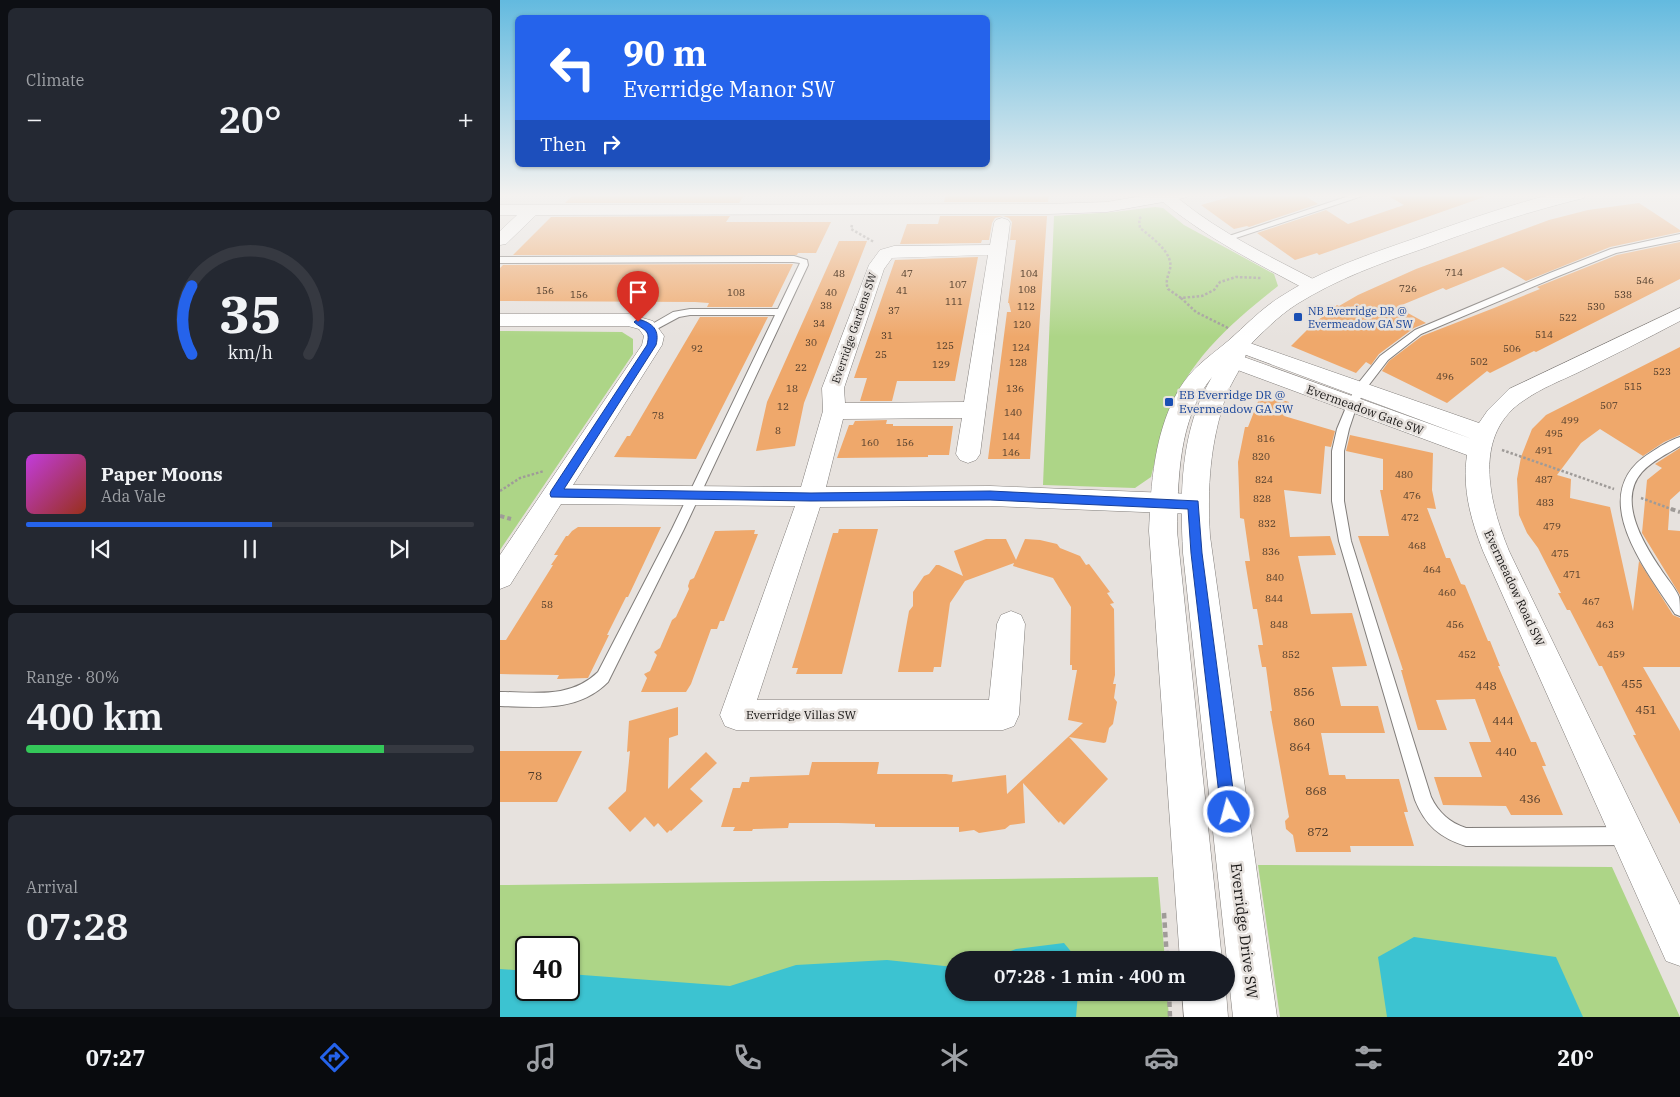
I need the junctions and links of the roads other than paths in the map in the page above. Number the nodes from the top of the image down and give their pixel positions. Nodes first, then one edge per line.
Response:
1 (999, 241) edge
2 (1229, 241) edge
3 (1425, 241) edge
4 (1659, 241) edge
5 (998, 250) junction
6 (500, 260) edge
7 (1313, 286) junction
8 (781, 312) junction
9 (1680, 314) edge
10 (500, 320) edge
11 (650, 329) junction
12 (1234, 350) junction
13 (1356, 397) junction
14 (974, 410) junction
15 (834, 411) junction
16 (1680, 441) edge
17 (1482, 443) junction
18 (968, 454) dead end
19 (555, 494) junction
20 (694, 496) junction
21 (811, 497) junction
22 (1179, 503) junction
23 (500, 577) edge
24 (1680, 610) edge
25 (1011, 624) dead end
26 (500, 699) edge
27 (1628, 836) junction
28 (1193, 868) junction
29 (1236, 868) junction
30 (1680, 947) edge
31 (1200, 951) edge
32 (1205, 1001) edge
33 (1206, 1017) edge
34 (1255, 1017) edge

1 - 5 street
2 - 7 street
3 - 7 street, Everridge Drive SW
4 - 13 lane
5 - 14 street
5 - 15 street, Everridge Gardens SW
6 - 8 lane
7 - 12 street, Everridge Drive SW
8 - 11 lane
8 - 20 lane
9 - 17 street, Evermeadow Road SW
10 - 11 street
11 - 19 street
12 - 13 street, Evermeadow Gate SW
12 - 22 street, Everridge Drive SW
13 - 17 street, Evermeadow Gate SW
13 - 27 lane
14 - 15 street
14 - 18 street
15 - 21 street, Everridge Gardens SW
16 - 24 lane
17 - 27 street, Evermeadow Road SW
19 - 20 street
19 - 23 street
20 - 21 street
20 - 26 lane
21 - 22 street
21 - 25 street, Everridge Villas SW
22 - 28 street, Everridge Drive SW
22 - 29 street, Everridge Drive SW
27 - 30 street, Evermeadow Road SW
28 - 29 street
28 - 31 street, Everridge Drive SW
29 - 34 street, Everridge Drive SW
32 - 33 street

